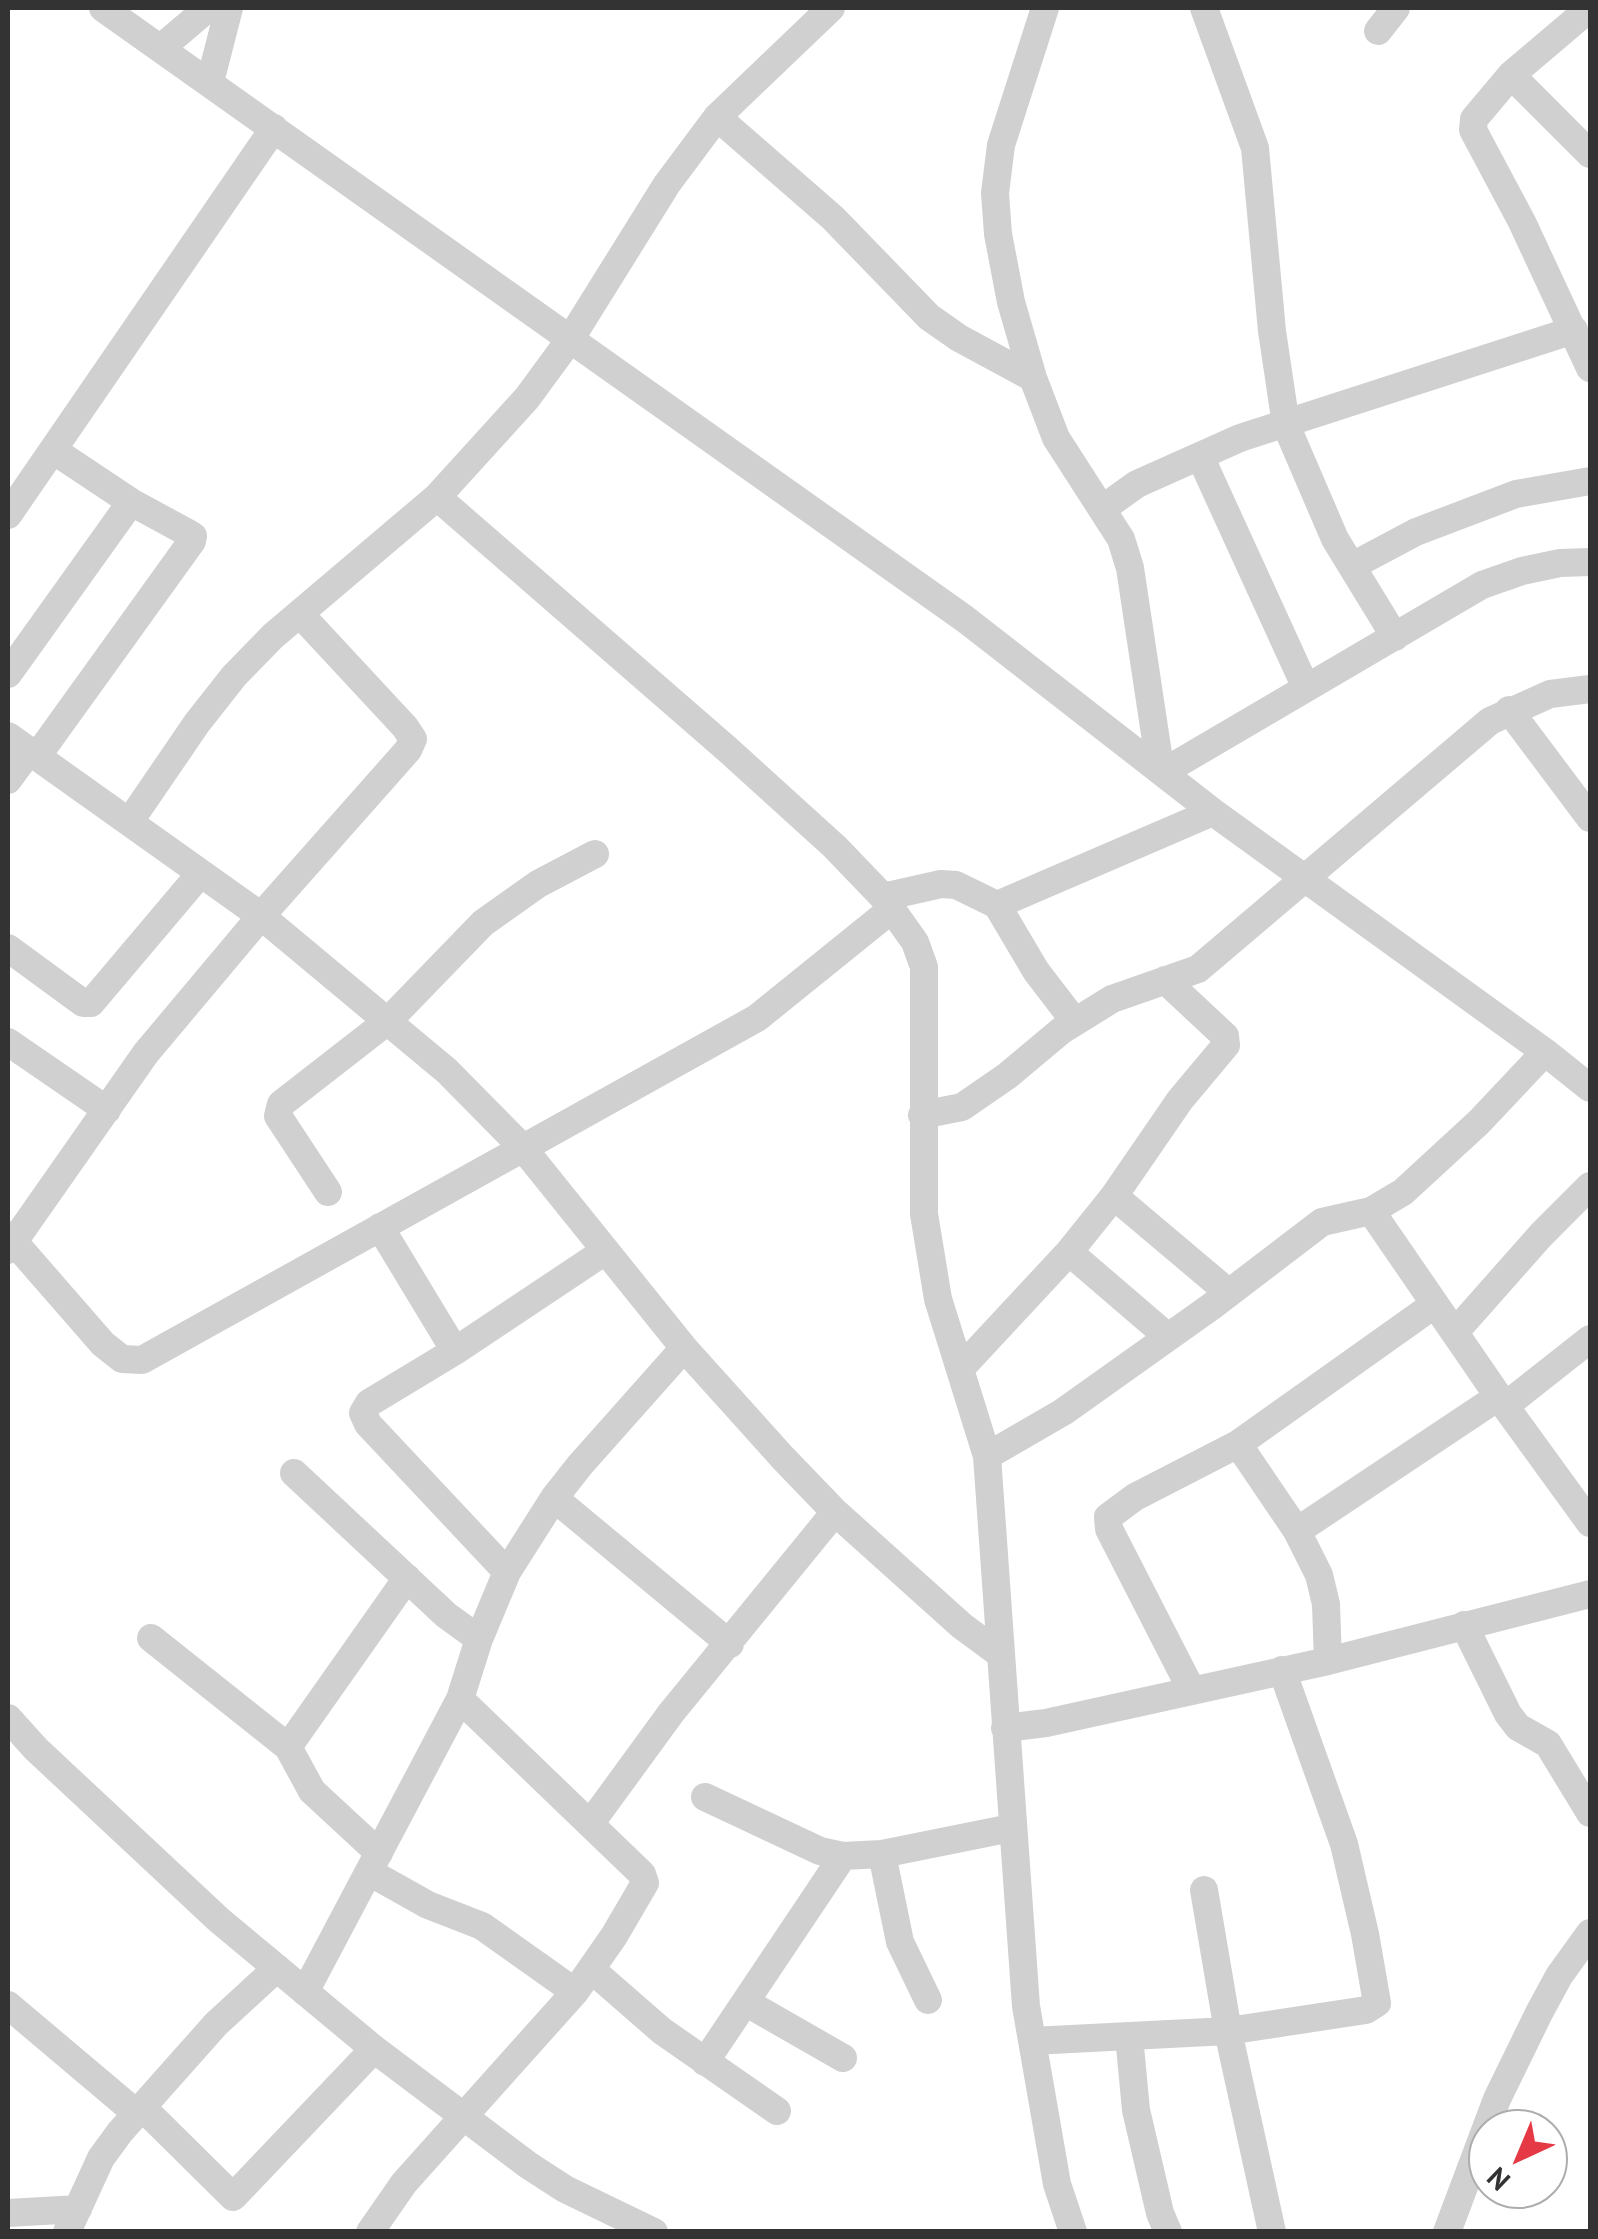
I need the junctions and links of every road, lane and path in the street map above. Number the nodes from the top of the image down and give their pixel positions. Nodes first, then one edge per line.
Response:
1 (103, 8) edge
2 (208, 8) edge
3 (229, 8) edge
4 (831, 8) edge
5 (1045, 8) edge
6 (1396, 8) edge
7 (1208, 9) edge
8 (1579, 18) edge
9 (1378, 32) dead end
10 (162, 47) junction
11 (1511, 75) junction
12 (210, 82) junction
13 (717, 117) junction
14 (274, 128) junction
15 (1590, 154) edge
16 (1574, 330) junction
17 (572, 338) junction
18 (1590, 368) edge
19 (1033, 378) junction
20 (1286, 425) junction
21 (53, 450) junction
22 (1200, 456) junction
23 (1590, 481) edge
24 (437, 497) junction
25 (131, 502) junction
26 (1102, 509) junction
27 (8, 515) edge
28 (1590, 562) edge
29 (1352, 566) junction
30 (300, 614) junction
31 (1395, 637) junction
32 (8, 674) edge
33 (1306, 688) junction
34 (1590, 689) edge
35 (1509, 710) junction
36 (25, 747) edge
37 (1162, 769) junction
38 (8, 780) edge
39 (1580, 783) edge
40 (1214, 812) junction
41 (1590, 818) edge
42 (130, 822) junction
43 (595, 854) dead end
44 (200, 874) junction
45 (1304, 878) junction
46 (888, 903) junction
47 (997, 905) junction
48 (261, 916) junction
49 (8, 948) edge
50 (1166, 980) junction
51 (390, 1020) junction
52 (1074, 1022) junction
53 (8, 1042) edge
54 (1546, 1052) junction
55 (1590, 1088) edge
56 (107, 1110) junction
57 (922, 1115) junction
58 (523, 1148) junction
59 (1590, 1186) edge
60 (328, 1192) dead end
61 (1114, 1196) junction
62 (1371, 1212) junction
63 (380, 1227) junction
64 (9, 1242) edge
65 (604, 1251) junction
66 (1069, 1252) junction
67 (1229, 1292) junction
68 (1436, 1304) junction
69 (1456, 1331) junction
70 (1168, 1337) junction
71 (1590, 1339) edge
72 (684, 1348) junction
73 (455, 1351) junction
74 (962, 1367) junction
75 (1502, 1402) junction
76 (1238, 1444) junction
77 (988, 1456) junction
78 (294, 1473) dead end
79 (554, 1498) junction
80 (1586, 1507) edge
81 (835, 1512) junction
82 (1297, 1531) junction
83 (507, 1572) junction
84 (406, 1578) junction
85 (1590, 1594) edge
86 (1464, 1625) junction
87 (151, 1638) dead end
88 (478, 1639) junction
89 (730, 1644) junction
90 (1000, 1654) junction
91 (1328, 1661) junction
92 (1282, 1670) junction
93 (1192, 1691) junction
94 (460, 1698) junction
95 (8, 1718) edge
96 (1006, 1728) junction
97 (288, 1747) junction
98 (705, 1798) dead end
99 (1590, 1813) edge
100 (590, 1824) junction
101 (1011, 1828) junction
102 (882, 1854) junction
103 (843, 1856) junction
104 (374, 1863) junction
105 (1204, 1890) dead end
106 (1590, 1933) edge
107 (277, 1968) junction
108 (583, 1981) junction
109 (305, 1992) junction
110 (928, 2000) dead end
111 (747, 2003) junction
112 (8, 2005) edge
113 (1228, 2032) junction
114 (1129, 2036) junction
115 (1032, 2041) junction
116 (374, 2049) junction
117 (843, 2058) dead end
118 (705, 2062) junction
119 (139, 2110) junction
120 (777, 2110) dead end
121 (462, 2117) junction
122 (8, 2213) edge
123 (72, 2220) edge
124 (370, 2232) edge
125 (654, 2232) edge
126 (1073, 2232) edge
127 (1168, 2232) edge
128 (1272, 2232) edge
129 (1447, 2232) edge

1 - 10 street
2 - 10 street
3 - 12 street
4 - 13 street
5 - 19 street
6 - 9 street
7 - 20 street
8 - 11 street
10 - 12 street
11 - 15 street
11 - 16 street
12 - 14 street
13 - 17 street
13 - 19 street
14 - 17 street
14 - 21 street
16 - 18 street
16 - 20 street
17 - 24 street
17 - 37 street
19 - 26 street
20 - 22 street
20 - 29 street
21 - 25 street
21 - 27 street
22 - 26 street
22 - 33 street
23 - 29 street
24 - 30 street
24 - 46 street
25 - 32 street
25 - 36 street
26 - 37 street
28 - 31 street
29 - 31 street
30 - 42 street
30 - 48 street
31 - 33 street
33 - 37 street
34 - 35 street
35 - 39 street
35 - 45 street
36 - 38 street
36 - 42 street
37 - 40 street
39 - 41 street
40 - 45 street
40 - 47 street
42 - 44 street
43 - 51 street
44 - 48 street
44 - 49 street
45 - 50 street
45 - 54 street
46 - 47 street
46 - 57 street
46 - 58 street
47 - 52 street
48 - 51 street
48 - 56 street
50 - 52 street
50 - 61 street
51 - 58 street
51 - 60 street
52 - 57 street
53 - 56 street
54 - 55 street
54 - 62 street
56 - 64 street
57 - 74 street
58 - 63 street
58 - 65 street
59 - 69 street
61 - 66 street
61 - 67 street
62 - 67 street
62 - 68 street
63 - 64 street
63 - 73 street
65 - 72 street
65 - 73 street
66 - 70 street
66 - 74 street
67 - 70 street
68 - 69 street
68 - 76 street
69 - 75 street
70 - 77 street
71 - 75 street
72 - 79 street
72 - 81 street
73 - 83 street
74 - 77 street
75 - 80 street
75 - 82 street
76 - 82 street
76 - 93 street
77 - 90 street
78 - 84 street
79 - 83 street
79 - 89 street
81 - 89 street
81 - 90 street
82 - 91 street
83 - 88 street
84 - 88 street
84 - 97 street
85 - 86 street
86 - 91 street
86 - 99 street
87 - 97 street
88 - 94 street
89 - 100 street
90 - 96 street
91 - 92 street
92 - 93 street
92 - 113 street
93 - 96 street
94 - 100 street
94 - 104 street
95 - 107 street
96 - 101 street
97 - 104 street
98 - 103 street
100 - 108 street
101 - 102 street
101 - 115 street
102 - 103 street
102 - 110 street
103 - 111 street
104 - 108 street
104 - 109 street
105 - 113 street
106 - 129 street
107 - 109 street
107 - 119 street
108 - 118 street
108 - 121 street
109 - 116 street
111 - 117 street
111 - 118 street
112 - 119 street
113 - 114 street
113 - 128 street
114 - 115 street
114 - 127 street
115 - 126 street
116 - 119 street
116 - 121 street
118 - 120 street
119 - 123 street
121 - 124 street
121 - 125 street
122 - 123 street

